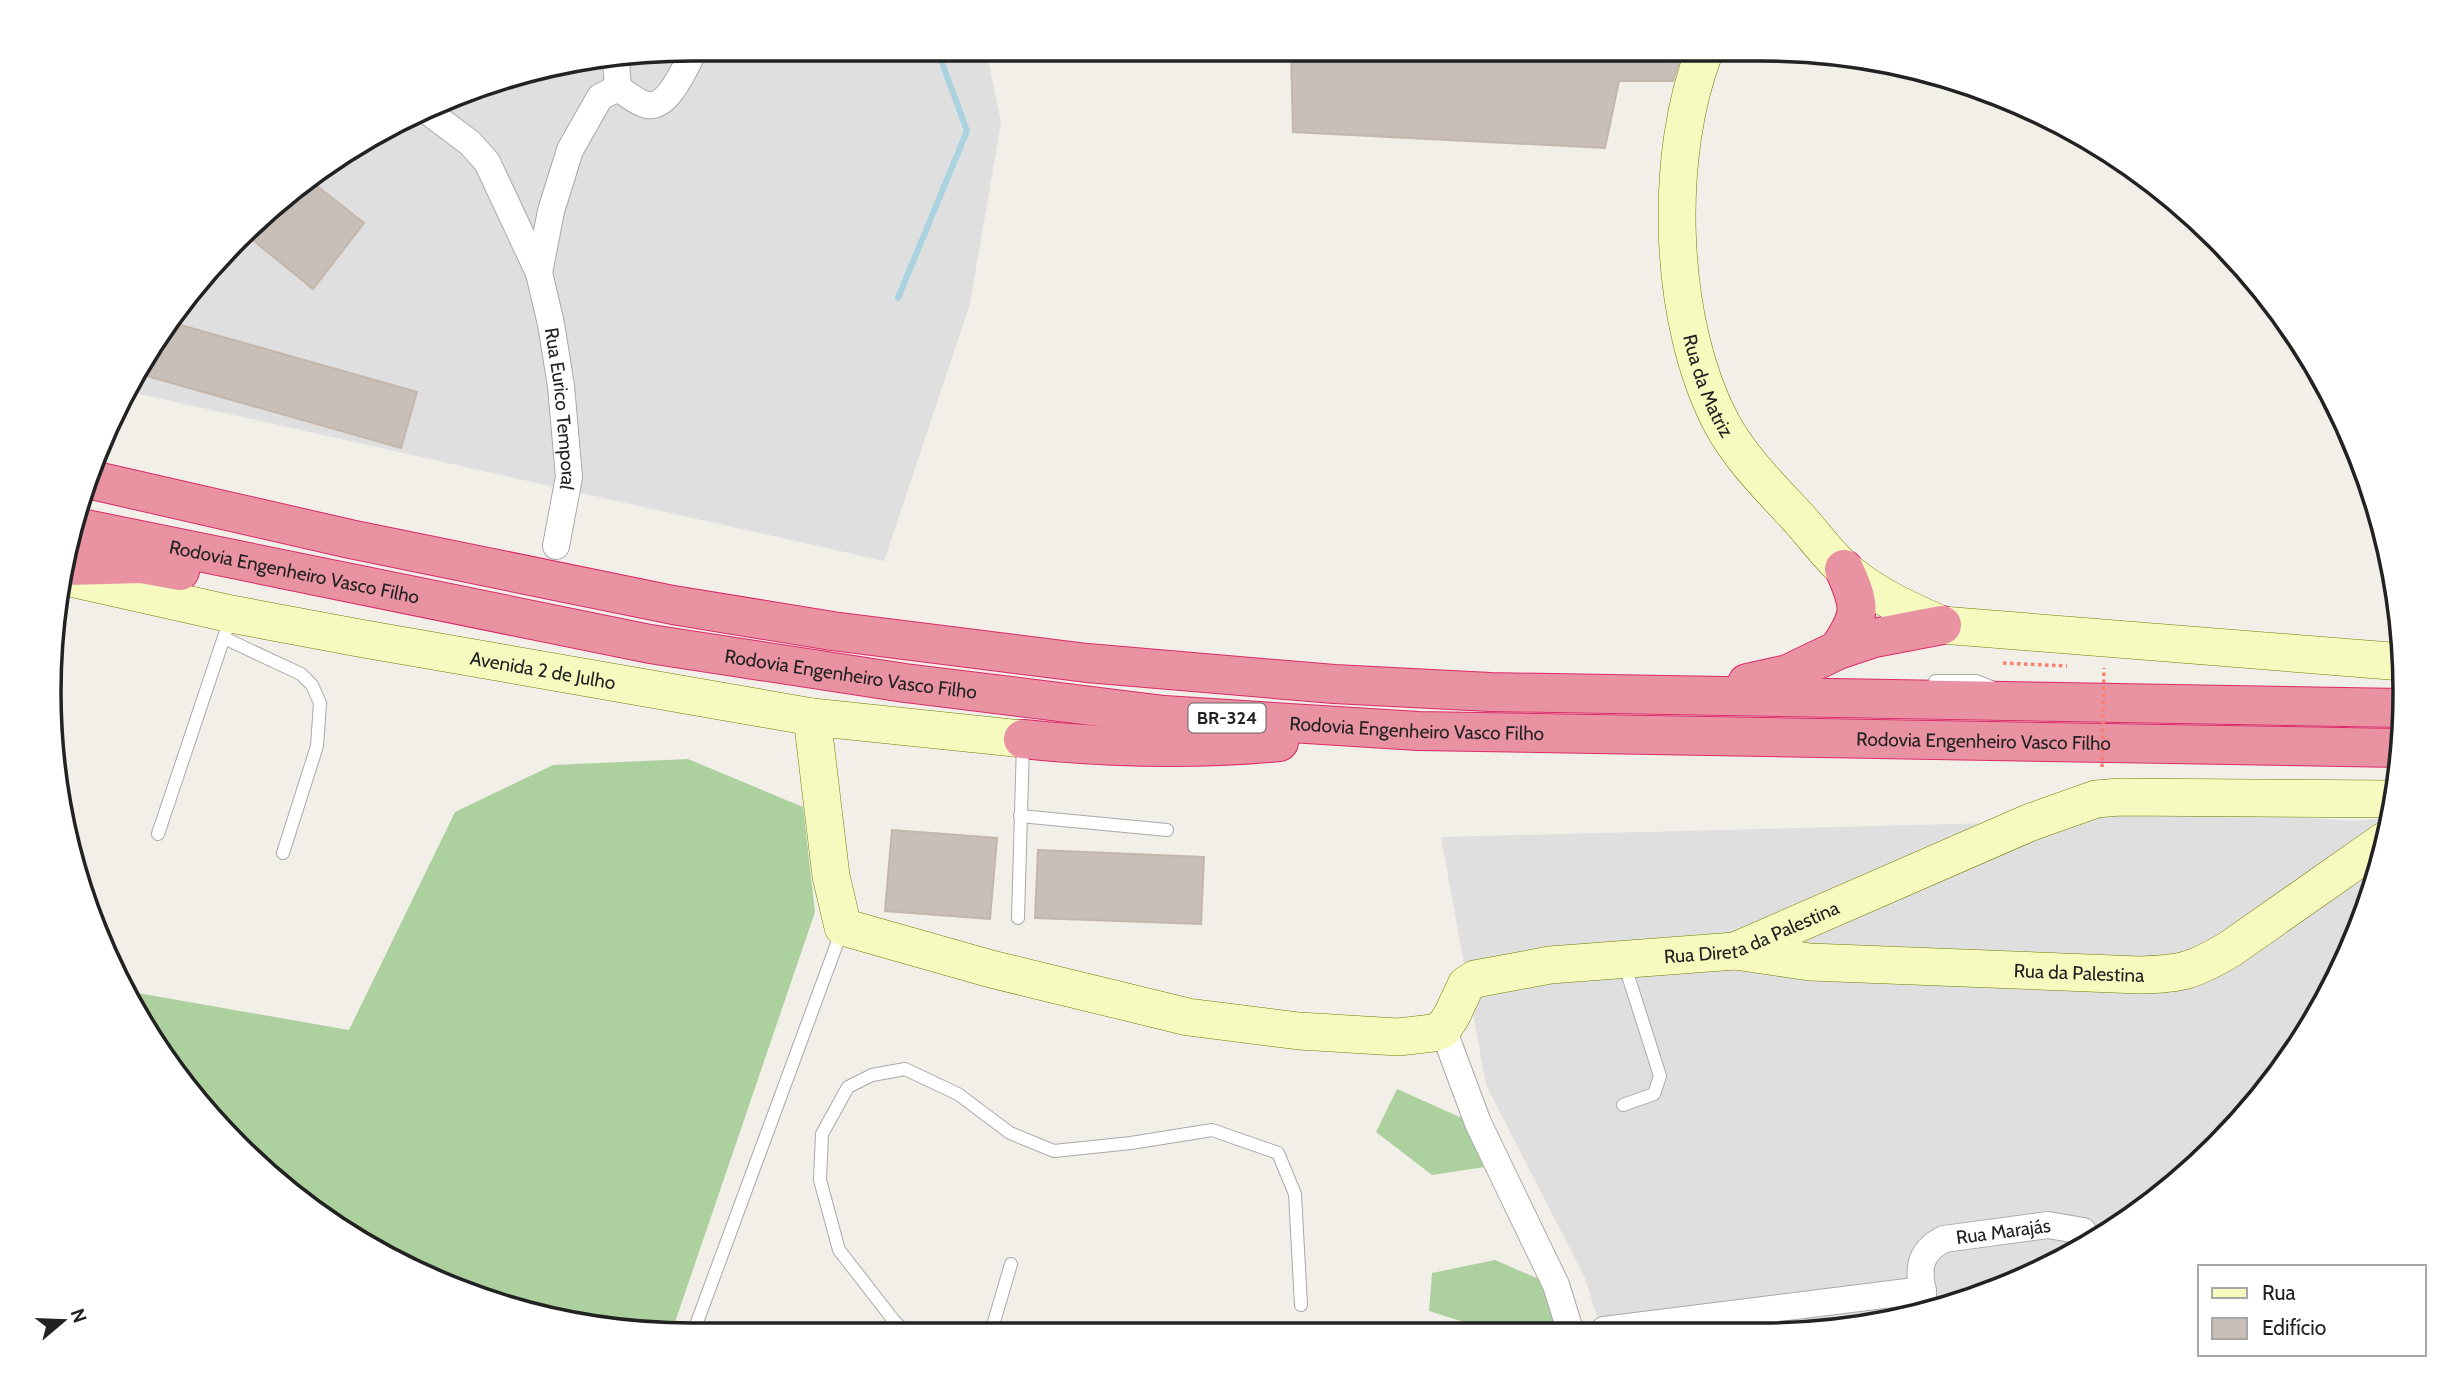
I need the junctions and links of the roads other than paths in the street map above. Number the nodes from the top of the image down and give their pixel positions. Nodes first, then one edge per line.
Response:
1 (688, 61) edge
2 (1701, 61) edge
3 (616, 66) edge
4 (618, 88) junction
5 (435, 116) edge
6 (539, 273) junction
7 (98, 481) edge
8 (83, 528) edge
9 (556, 546) dead end
10 (74, 566) edge
11 (1844, 569) junction
12 (71, 580) edge
13 (499, 612) junction
14 (1942, 625) junction
15 (228, 626) junction
16 (1838, 650) junction
17 (2391, 661) edge
18 (1923, 680) dead end
19 (1884, 685) dead end
20 (1533, 692) junction
21 (1848, 698) junction
22 (2036, 701) junction
23 (2392, 708) edge
24 (812, 717) junction
25 (1418, 730) junction
26 (1023, 739) junction
27 (2390, 748) edge
28 (2383, 799) edge
29 (1020, 816) junction
30 (1167, 830) dead end
31 (158, 834) dead end
32 (2372, 849) edge
33 (282, 853) dead end
34 (1018, 918) dead end
35 (843, 927) junction
36 (1735, 951) junction
37 (1623, 960) junction
38 (1443, 1029) junction
39 (1623, 1105) dead end
40 (2083, 1231) dead end
41 (1011, 1264) dead end
42 (1924, 1300) edge
43 (1301, 1305) dead end
44 (699, 1323) edge
45 (896, 1323) edge
46 (994, 1323) edge
47 (1568, 1323) edge
48 (1665, 1323) edge

1 - 4 street
2 - 11 main road, Rua da Matriz
3 - 4 street
4 - 6 street, Rua Eurico Temporal
5 - 6 street, Rua Eurico Temporal
6 - 9 street, Rua Eurico Temporal
7 - 20 highway, Rodovia Engenheiro Vasco Filho / BR-324
8 - 13 highway, Rodovia Engenheiro Vasco Filho / BR-324
10 - 13 highway
11 - 14 main road, Rua da Matriz
11 - 16 highway
12 - 15 main road, Avenida 2 de Julho
13 - 25 highway, Rodovia Engenheiro Vasco Filho / BR-324
14 - 16 highway
14 - 17 main road
15 - 24 main road, Avenida 2 de Julho
15 - 31 lane
15 - 33 lane
16 - 20 highway
18 - 22 lane
19 - 21 lane
20 - 21 highway, Rodovia Engenheiro Vasco Filho / BR-324
21 - 22 highway, Rodovia Engenheiro Vasco Filho / BR-324
22 - 23 highway, Rodovia Engenheiro Vasco Filho / BR-324
24 - 26 main road, Avenida 2 de Julho
24 - 35 main road
25 - 26 highway
25 - 27 highway, Rodovia Engenheiro Vasco Filho / BR-324
26 - 29 lane
28 - 36 main road, Rua Direta da Palestina
29 - 30 lane
29 - 34 lane
32 - 36 main road, Rua da Palestina
35 - 38 main road
35 - 44 lane
36 - 37 main road, Rua Direta da Palestina
37 - 38 main road, Rua Direta da Palestina
37 - 39 lane
38 - 47 street
40 - 42 street, Rua Marajás
41 - 46 lane
42 - 48 street
43 - 45 lane

